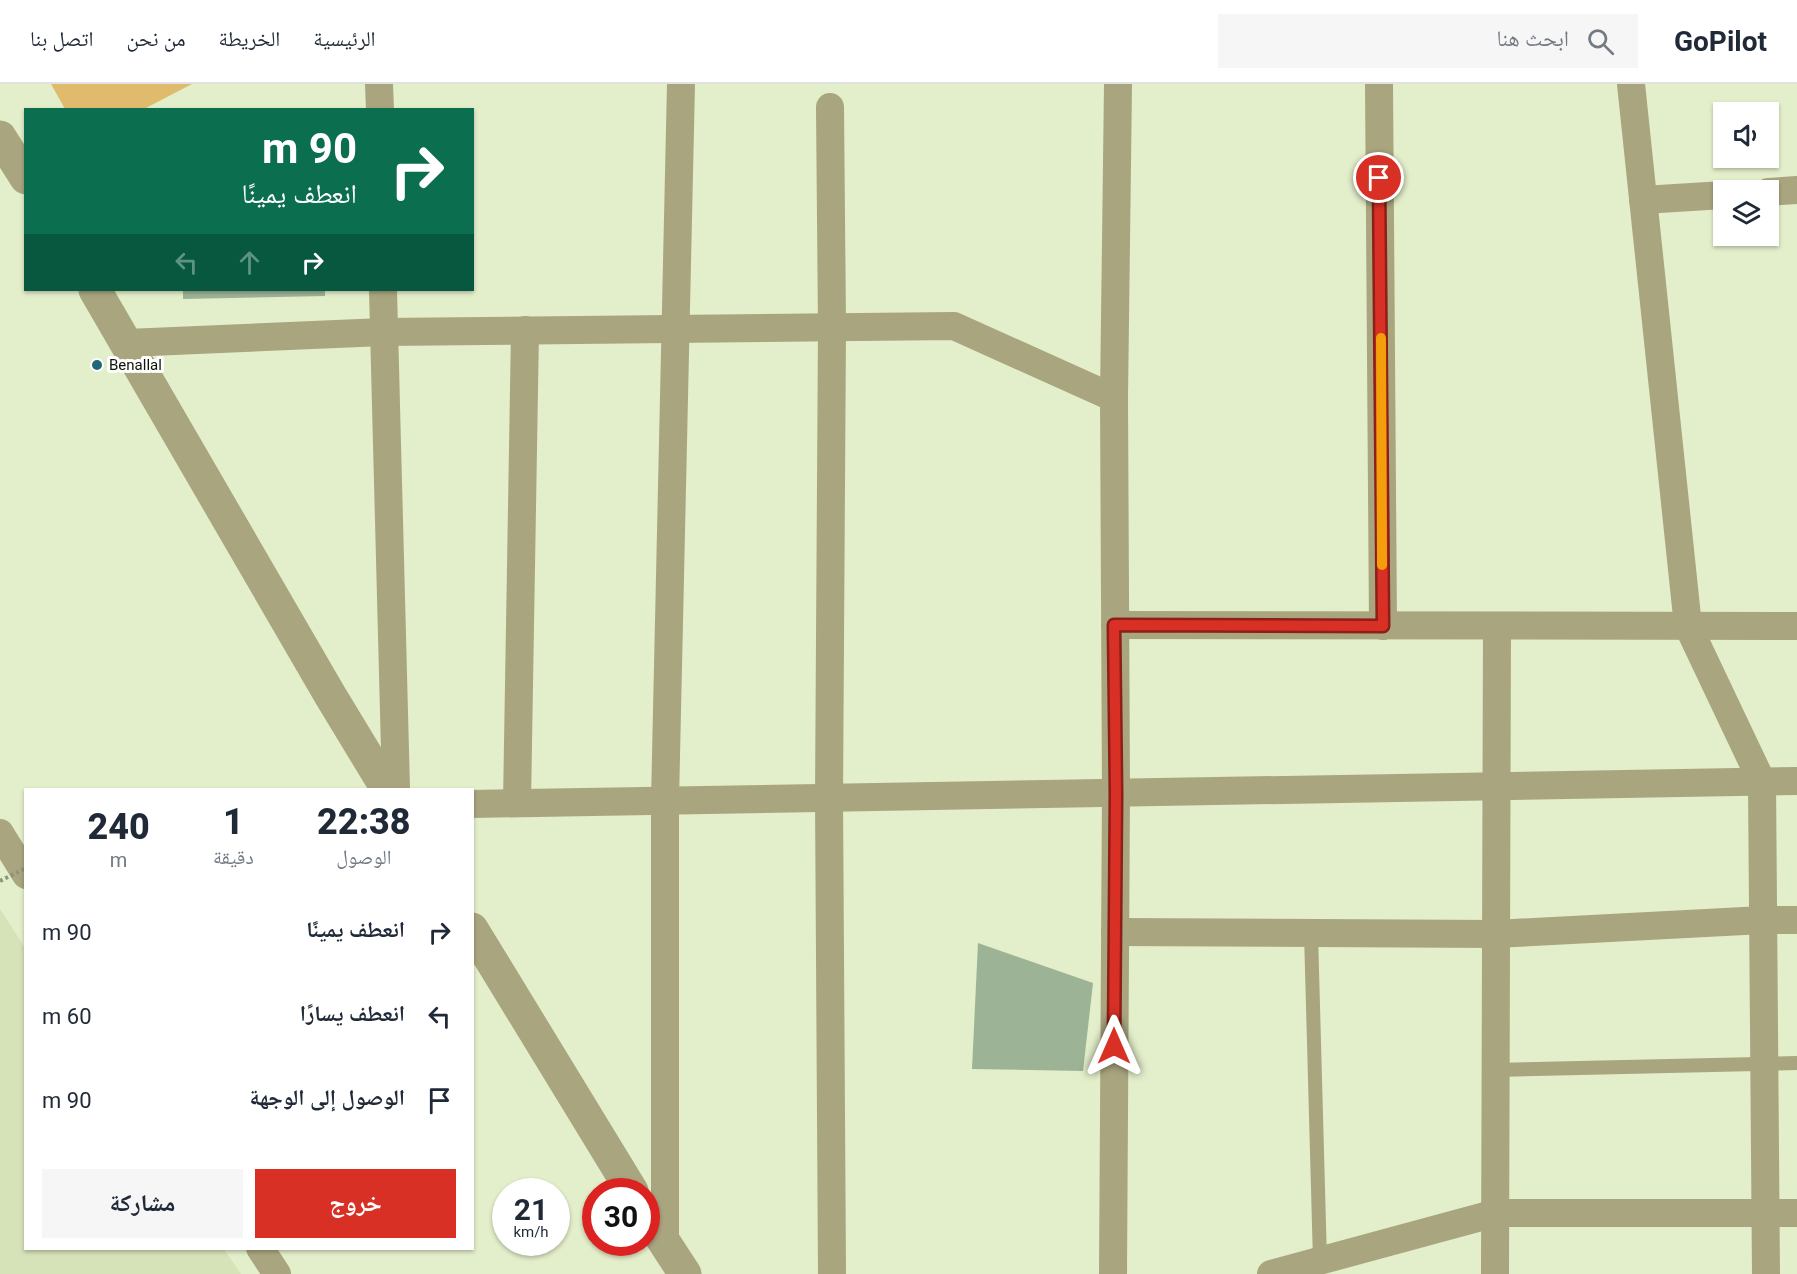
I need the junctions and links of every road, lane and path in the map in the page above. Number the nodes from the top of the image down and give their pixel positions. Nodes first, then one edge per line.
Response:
1 (379, 84) edge
2 (681, 84) edge
3 (1118, 84) edge
4 (1379, 84) edge
5 (1631, 84) edge
6 (830, 107) dead end
7 (380, 108) edge
8 (0, 137) edge
9 (24, 175) edge
10 (1797, 190) edge
11 (1779, 191) edge
12 (1713, 196) edge
13 (1643, 200) junction
14 (96, 291) edge
15 (383, 291) edge
16 (832, 327) junction
17 (677, 329) junction
18 (525, 330) junction
19 (383, 332) junction
20 (127, 343) junction
21 (1114, 398) junction
22 (1114, 625) junction
23 (1383, 626) junction
24 (1497, 626) junction
25 (1688, 626) junction
26 (1797, 626) edge
27 (1797, 781) edge
28 (1762, 782) junction
29 (1496, 786) junction
30 (386, 788) edge
31 (396, 788) edge
32 (1116, 793) junction
33 (829, 798) junction
34 (665, 801) junction
35 (517, 803) junction
36 (474, 804) edge
37 (0, 833) edge
38 (24, 869) edge
39 (24, 872) edge
40 (0, 881) edge
41 (1763, 920) junction
42 (1797, 920) edge
43 (474, 932) edge
44 (1115, 932) junction
45 (1311, 933) junction
46 (1495, 934) junction
47 (1797, 1063) edge
48 (1764, 1064) junction
49 (1495, 1070) junction
50 (624, 1178) edge
51 (1496, 1213) junction
52 (1765, 1213) junction
53 (1797, 1213) edge
54 (660, 1236) edge
55 (665, 1244) junction
56 (261, 1250) edge
57 (1320, 1261) junction
58 (277, 1274) edge
59 (685, 1274) edge
60 (832, 1274) edge
61 (1113, 1274) edge
62 (1271, 1274) edge
63 (1496, 1274) edge
64 (1766, 1274) edge

1 - 7 street
2 - 17 street
3 - 21 street
4 - 23 street
5 - 13 street
6 - 16 street
8 - 9 street
10 - 11 street
12 - 13 street
13 - 25 street
14 - 20 street
15 - 19 street
16 - 17 street
16 - 21 street
16 - 33 street
17 - 18 street
17 - 34 street
18 - 19 street
18 - 35 street
19 - 20 street
19 - 31 street
20 - 30 street
21 - 22 street
22 - 23 street
22 - 32 street
23 - 24 street
24 - 25 street
24 - 29 street
25 - 26 street
25 - 28 street
27 - 28 street
28 - 29 street
28 - 41 street
29 - 32 street
29 - 46 street
32 - 33 street
32 - 44 street
33 - 34 street
33 - 60 street
34 - 35 street
34 - 55 street
35 - 36 street
37 - 39 street
38 - 40 path, bridge
41 - 42 street
41 - 46 street
41 - 48 street
43 - 50 street
44 - 45 street
44 - 61 street
45 - 46 street
45 - 57 lane
46 - 49 street
47 - 48 lane
48 - 49 lane
48 - 52 street
49 - 51 street
51 - 52 street
51 - 57 street
51 - 63 street
52 - 53 street
52 - 64 street
54 - 55 street
55 - 59 street
56 - 58 street
57 - 62 street

